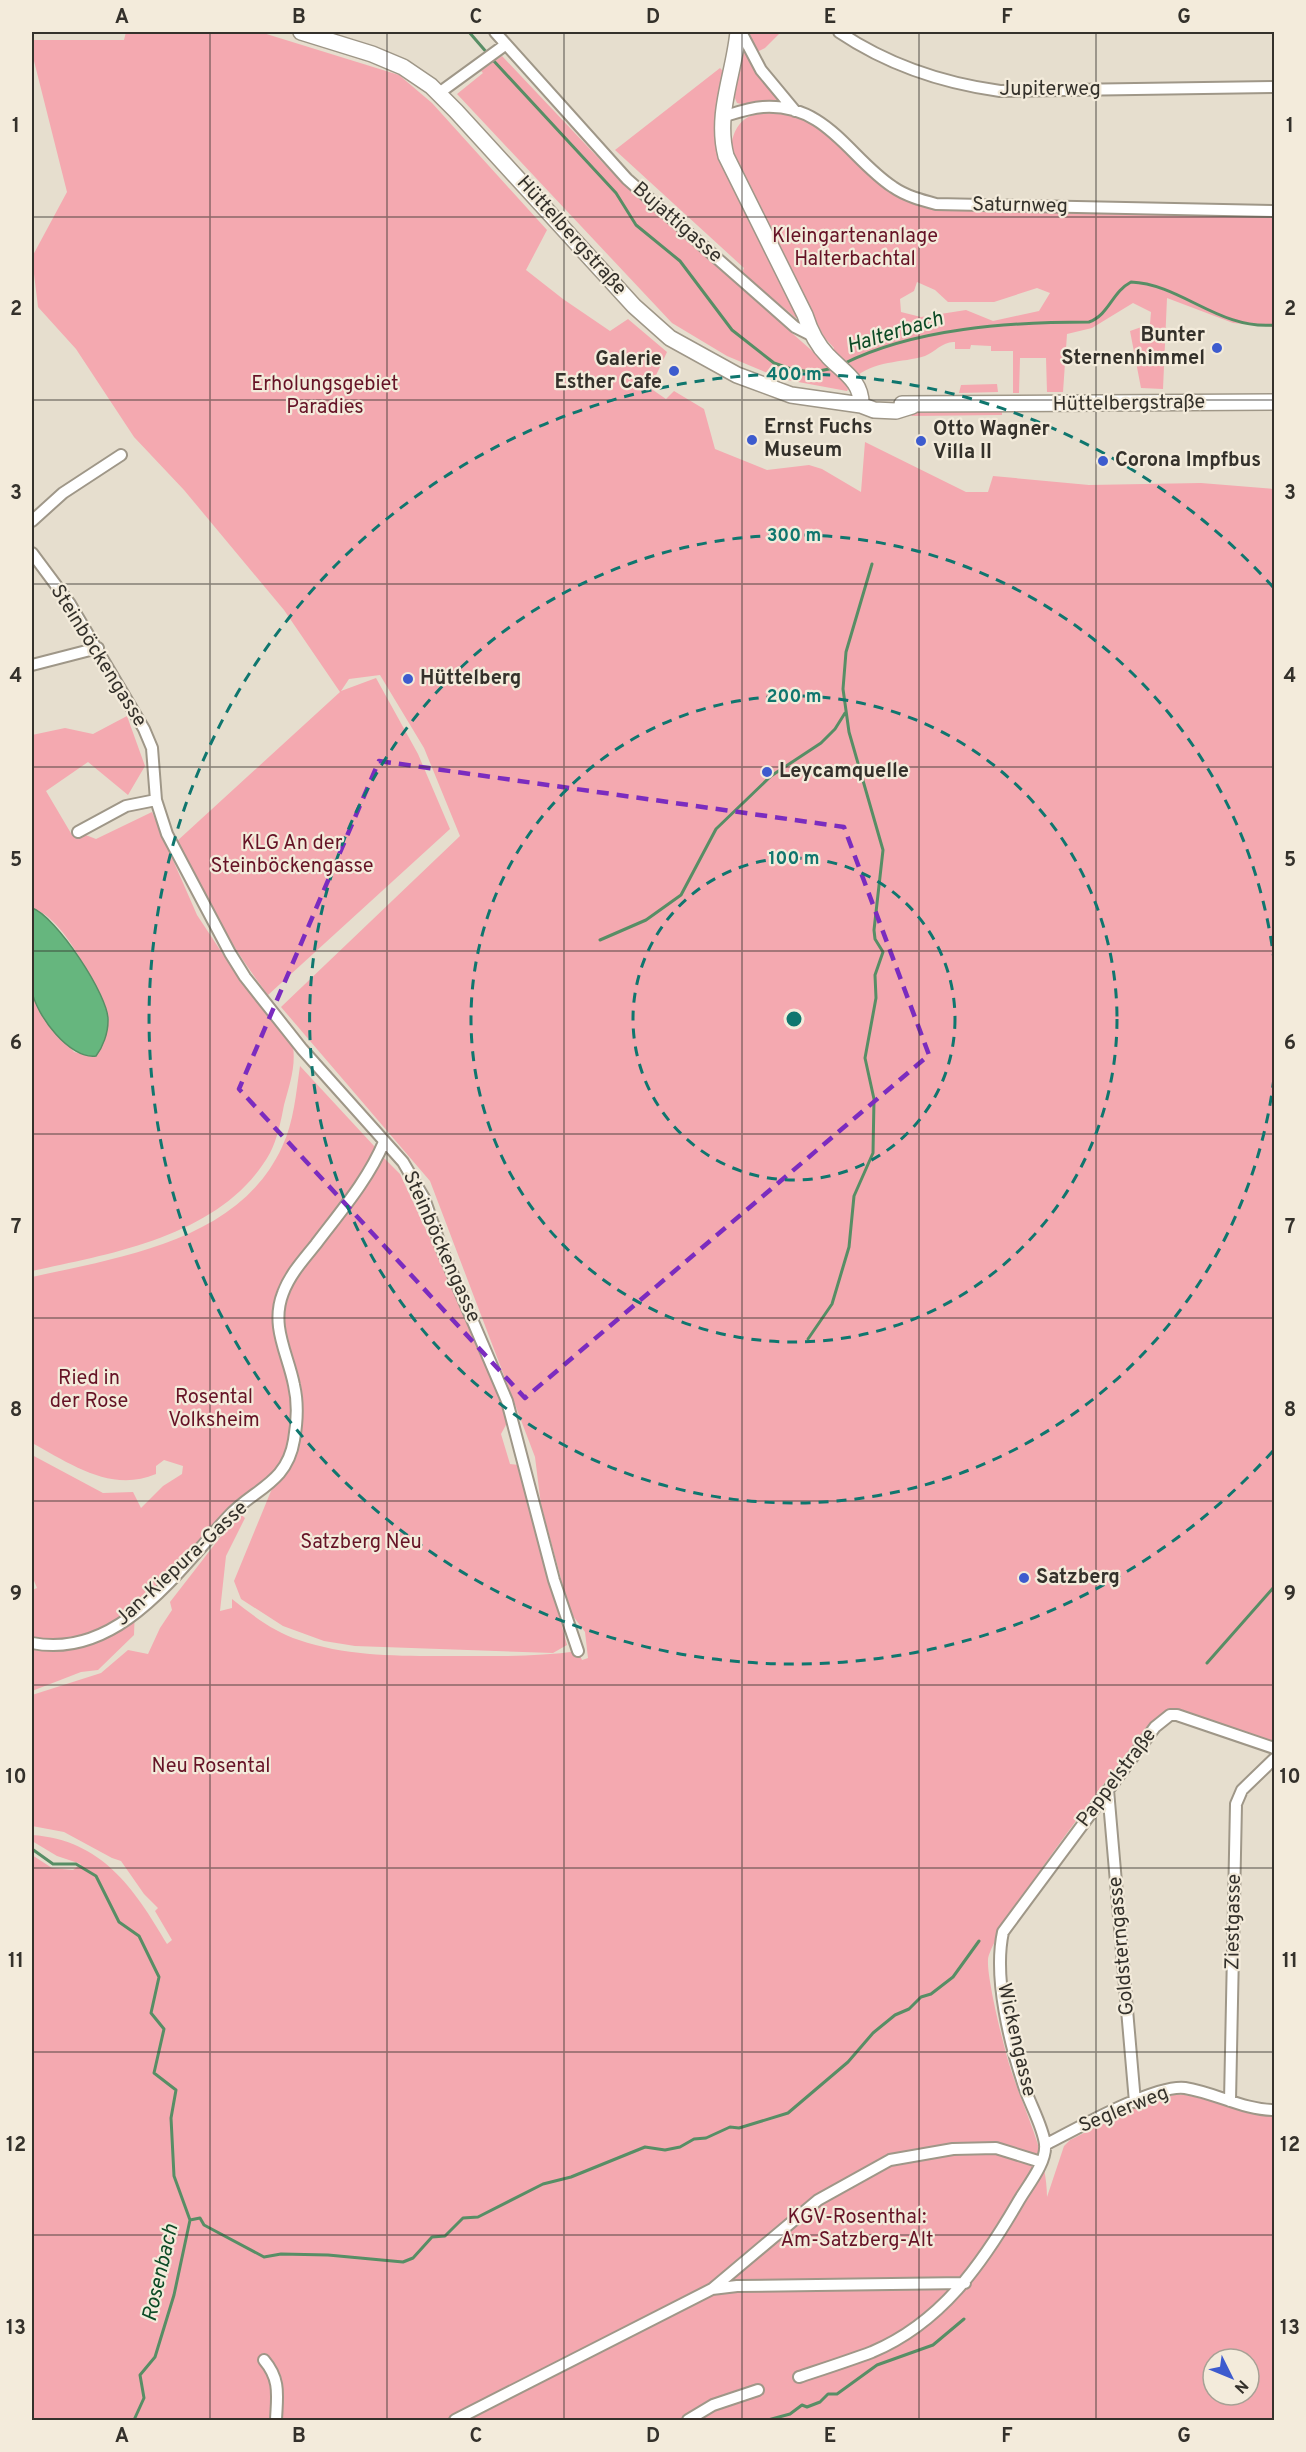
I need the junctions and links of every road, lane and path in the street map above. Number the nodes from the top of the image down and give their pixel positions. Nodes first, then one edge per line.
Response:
1 (301, 32) edge
2 (495, 32) edge
3 (740, 32) edge
4 (839, 32) edge
5 (505, 45) junction
6 (1275, 87) edge
7 (439, 93) junction
8 (795, 111) junction
9 (722, 117) junction
10 (1275, 211) edge
11 (811, 334) junction
12 (1275, 402) edge
13 (861, 405) junction
14 (121, 455) dead end
15 (32, 521) edge
16 (32, 553) edge
17 (98, 648) junction
18 (32, 665) edge
19 (156, 800) junction
20 (78, 832) dead end
21 (384, 1142) junction
22 (32, 1643) edge
23 (578, 1651) dead end
24 (1275, 1748) edge
25 (1275, 1759) edge
26 (1108, 1790) junction
27 (1003, 1932) joint
28 (1230, 2101) junction
29 (1136, 2102) junction
30 (1275, 2110) edge
31 (1045, 2145) junction
32 (1041, 2163) junction
33 (965, 2283) junction
34 (712, 2289) junction
35 (264, 2360) dead end
36 (799, 2377) dead end
37 (758, 2390) dead end
38 (276, 2421) edge
39 (455, 2421) edge
40 (688, 2421) edge

1 - 7 main road, Hüttelbergstraße
2 - 5 street, Bujattigasse
3 - 8 street, Saturnweg
3 - 9 main road
4 - 6 street, Jupiterweg
5 - 7 street
5 - 11 street, Bujattigasse
7 - 13 main road, Hüttelbergstraße
8 - 9 street, Saturnweg
8 - 10 street, Saturnweg
9 - 11 main road
11 - 13 main road, Bujattigasse
12 - 13 main road, Hüttelbergstraße
14 - 15 street
16 - 17 street, Steinböckengasse
17 - 18 street
17 - 19 street, Steinböckengasse
19 - 20 street
19 - 21 street, Steinböckengasse
21 - 22 street, Jan-Kiepura-Gasse
21 - 23 street, Steinböckengasse
24 - 26 street, Pappelstraße
25 - 28 street, Ziestgasse
26 - 27 street, Pappelstraße
26 - 29 street, Goldsterngasse
27 - 31 street, Wickengasse
28 - 29 street, Seglerweg
28 - 30 street, Seglerweg
29 - 31 street, Seglerweg
31 - 32 street
32 - 33 street
32 - 34 street
33 - 34 street
33 - 36 street
34 - 39 street
35 - 38 street
37 - 40 street

